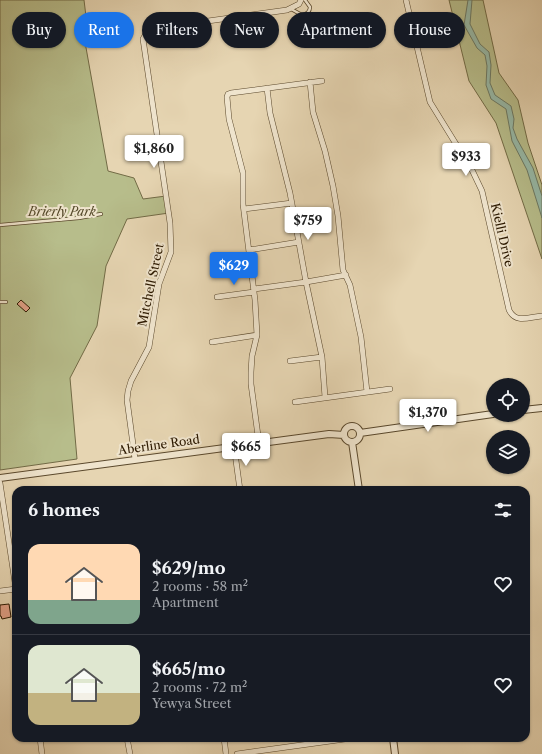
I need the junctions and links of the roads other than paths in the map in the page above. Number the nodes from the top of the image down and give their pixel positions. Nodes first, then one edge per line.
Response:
1 (301, 0) edge
2 (305, 0) edge
3 (406, 0) edge
4 (291, 9) junction
5 (322, 81) dead end
6 (310, 82) junction
7 (267, 88) junction
8 (292, 202) junction
9 (244, 210) junction
10 (101, 214) dead end
11 (0, 225) edge
12 (300, 242) junction
13 (249, 250) junction
14 (346, 275) junction
15 (306, 282) junction
16 (254, 290) junction
17 (217, 297) dead end
18 (0, 302) edge
19 (6, 302) dead end
20 (542, 316) edge
21 (257, 335) junction
22 (212, 342) dead end
23 (322, 357) junction
24 (290, 361) dead end
25 (390, 389) dead end
26 (367, 392) junction
27 (325, 397) junction
28 (294, 402) dead end
29 (542, 408) edge
30 (530, 409) edge
31 (486, 415) edge
32 (360, 433) junction
33 (344, 435) junction
34 (352, 442) junction
35 (259, 443) junction
36 (234, 446) junction
37 (135, 459) junction
38 (0, 478) edge
39 (0, 483) edge
40 (239, 486) edge
41 (358, 486) edge
42 (12, 562) edge
43 (12, 590) edge
44 (0, 591) edge
45 (40, 742) edge
46 (128, 742) edge
47 (224, 742) edge
48 (323, 742) edge
49 (394, 742) edge
50 (42, 754) edge
51 (130, 754) edge
52 (226, 754) edge
53 (237, 754) edge
54 (395, 754) edge

1 - 4 street
2 - 4 lane
3 - 20 street, Kielli Drive
4 - 37 street, Mitchell Street
5 - 6 street
6 - 7 street
6 - 14 street
7 - 8 street
7 - 9 street
8 - 9 street
8 - 12 street
9 - 13 street
10 - 11 lane
12 - 13 street
12 - 15 street
13 - 16 street
14 - 15 street
14 - 26 street
15 - 16 street
15 - 23 street
16 - 17 street
16 - 21 street
18 - 19 lane
21 - 22 street
21 - 35 street
23 - 24 street
23 - 27 street
25 - 26 street
26 - 27 street
27 - 28 street
29 - 30 street
31 - 32 street
32 - 33 street
32 - 34 street
33 - 34 street
33 - 35 street, Aberline Road
34 - 41 street
35 - 36 street, Aberline Road
36 - 37 street, Aberline Road
36 - 40 street
37 - 38 street, Aberline Road
39 - 42 street
43 - 44 street
45 - 50 street
46 - 51 street
47 - 52 street
48 - 53 street
49 - 54 street

